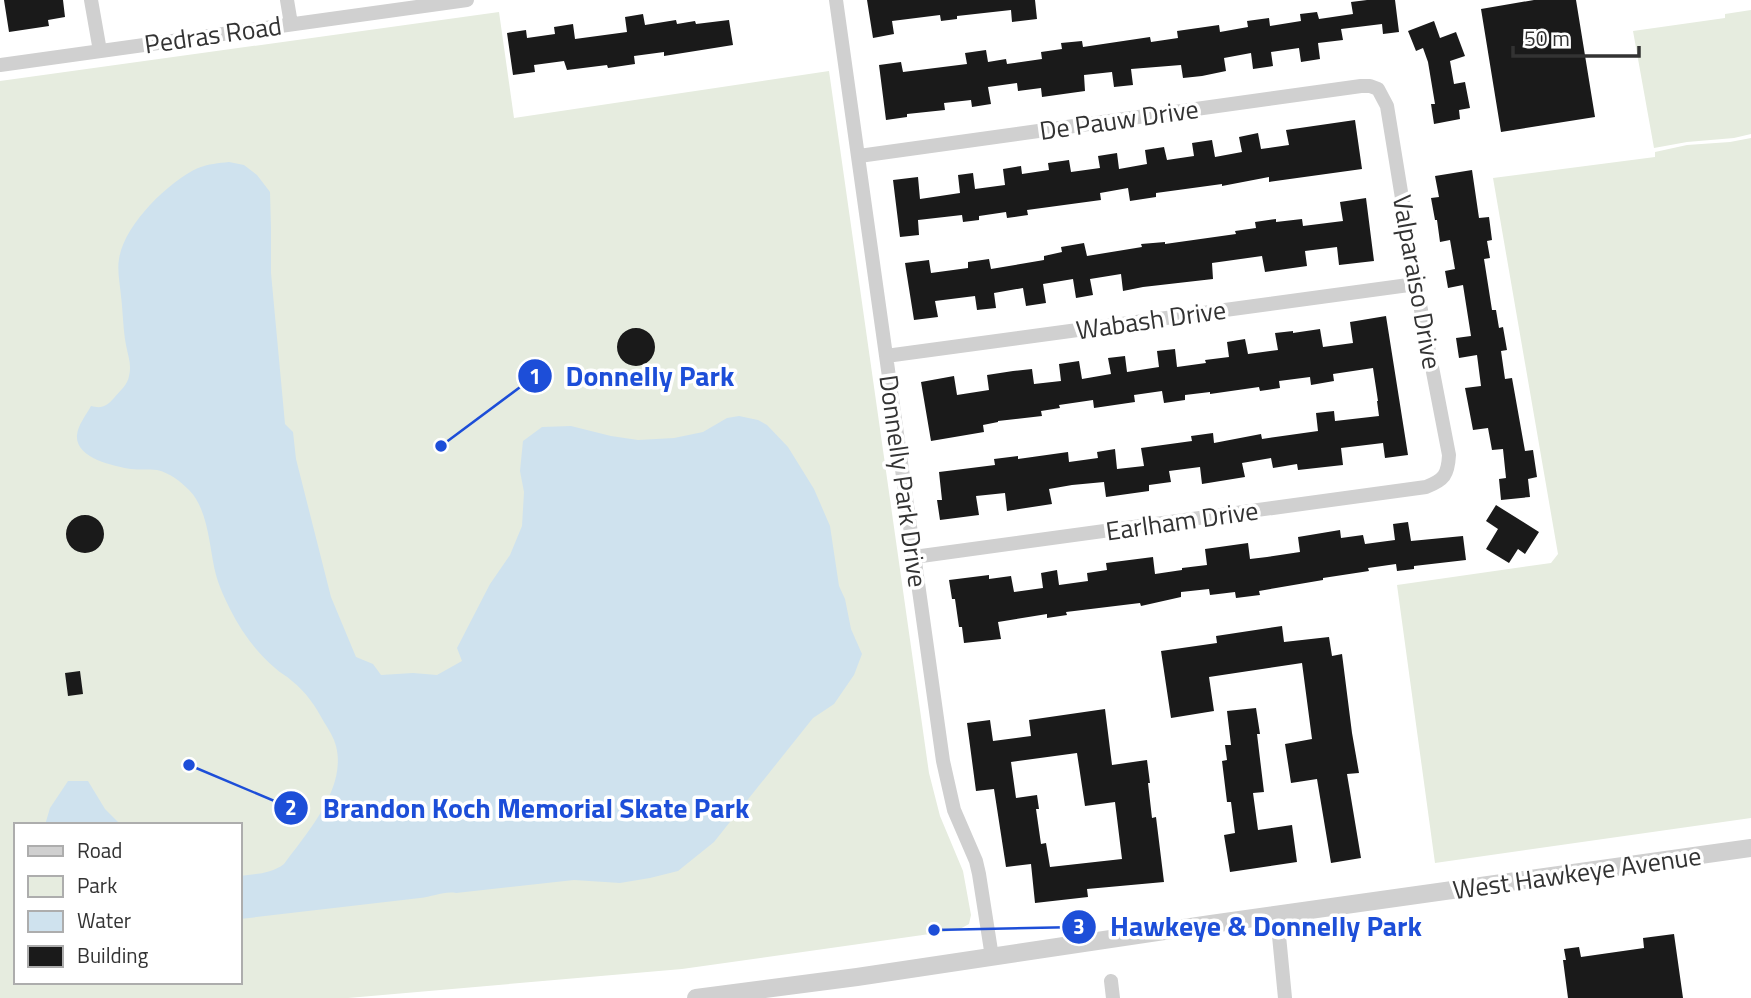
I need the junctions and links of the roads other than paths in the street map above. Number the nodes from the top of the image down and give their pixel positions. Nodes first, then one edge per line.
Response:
1 (91, 0) edge
2 (288, 0) edge
3 (467, 0) edge
4 (836, 0) edge
5 (291, 24) junction
6 (100, 51) junction
7 (0, 65) edge
8 (1378, 89) joint
9 (859, 156) junction
10 (1416, 284) junction
11 (886, 356) junction
12 (1445, 475) joint
13 (914, 557) junction
14 (1751, 848) edge
15 (1277, 915) junction
16 (992, 957) junction
17 (1111, 981) dead end
18 (696, 998) edge
19 (1113, 998) edge
20 (1285, 998) edge

1 - 6 street
2 - 5 street
3 - 5 street, Pedras Road
4 - 9 street, Donnelly Park Drive
5 - 6 street, Pedras Road
6 - 7 street, Pedras Road
8 - 9 street, De Pauw Drive
8 - 10 street, Valparaiso Drive
9 - 11 street, Donnelly Park Drive
10 - 11 street, Wabash Drive
10 - 12 street, Valparaiso Drive
11 - 13 street, Donnelly Park Drive
12 - 13 street, Earlham Drive
13 - 16 street, Donnelly Park Drive
14 - 15 street, West Hawkeye Avenue
15 - 16 street, West Hawkeye Avenue
15 - 20 street
16 - 18 street, West Hawkeye Avenue
17 - 19 street

